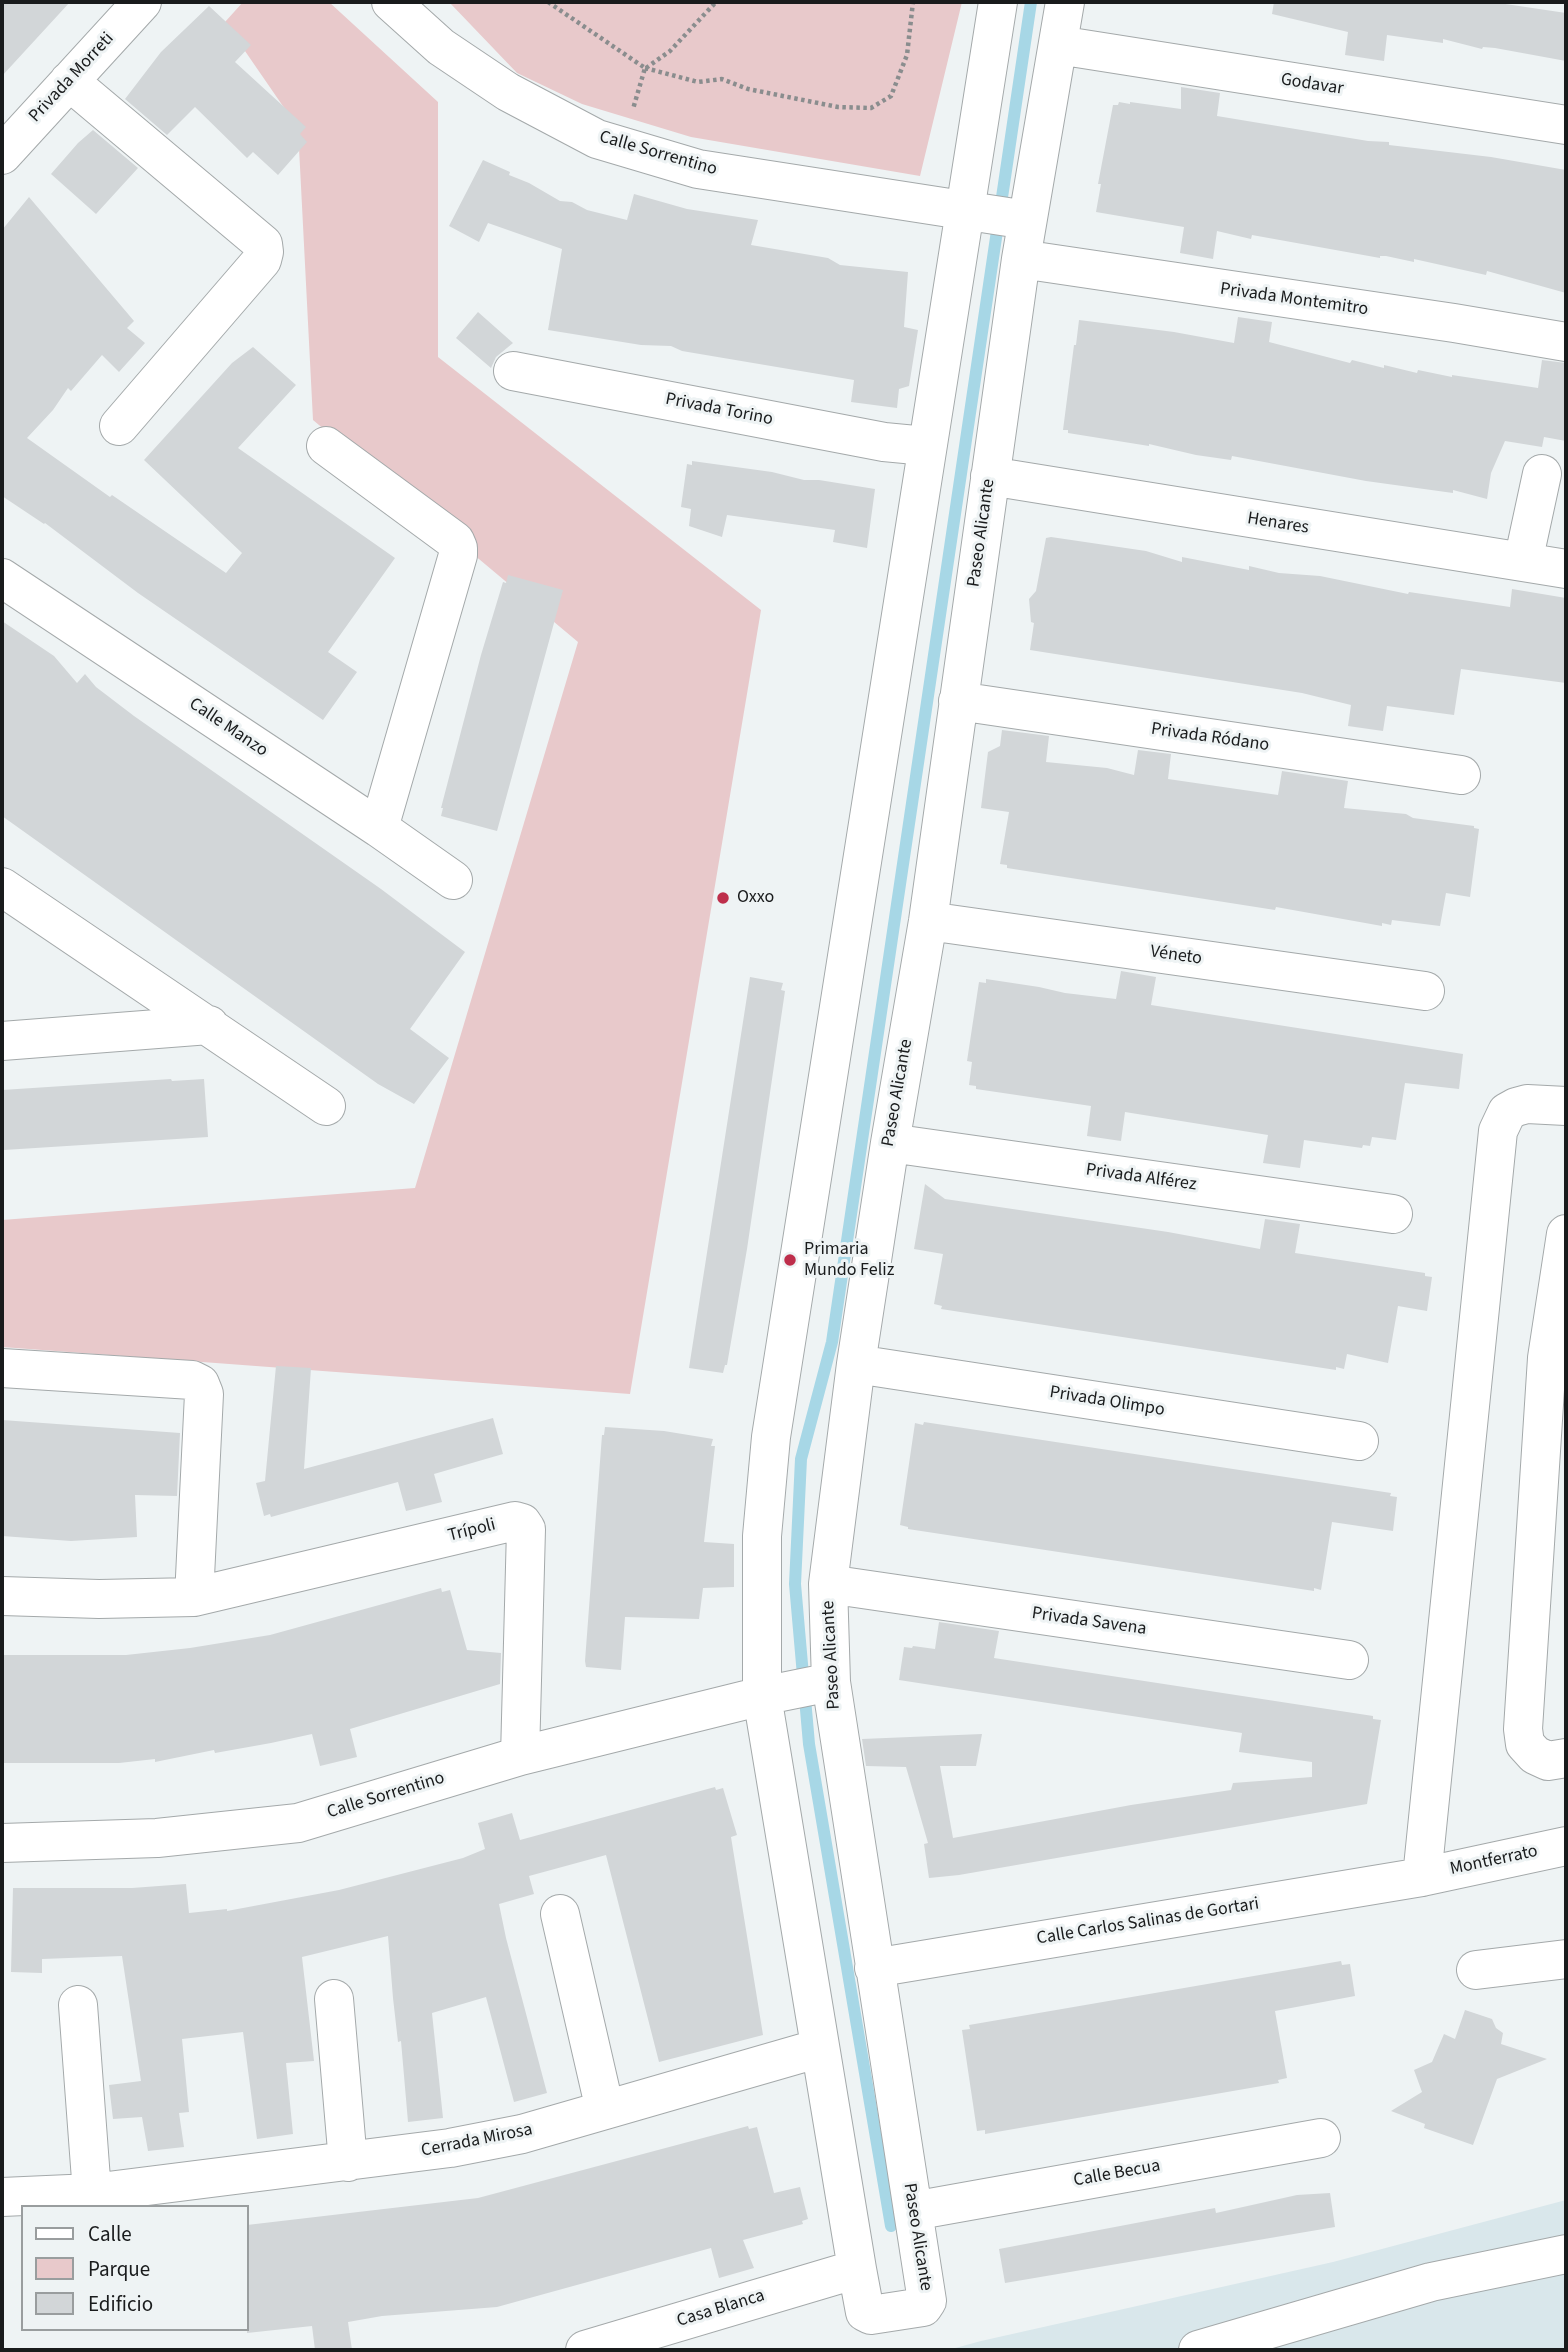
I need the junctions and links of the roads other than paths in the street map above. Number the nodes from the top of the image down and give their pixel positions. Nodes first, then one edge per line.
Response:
1 (142, 2) edge
2 (391, 2) edge
3 (998, 2) edge
4 (1065, 2) edge
5 (1058, 45) junction
6 (69, 81) junction
7 (1566, 125) edge
8 (2, 155) edge
9 (964, 210) junction
10 (1027, 220) junction
11 (1021, 259) junction
12 (1566, 342) edge
13 (513, 371) dead end
14 (119, 426) dead end
15 (326, 446) dead end
16 (926, 446) junction
17 (1542, 474) dead end
18 (990, 476) junction
19 (1523, 562) junction
20 (1566, 569) edge
21 (2, 578) edge
22 (958, 701) junction
23 (1461, 775) dead end
24 (379, 828) junction
25 (453, 880) dead end
26 (2, 887) edge
27 (928, 921) junction
28 (1425, 990) dead end
29 (209, 1025) junction
30 (2, 1041) edge
31 (326, 1106) dead end
32 (1566, 1106) edge
33 (890, 1143) junction
34 (1393, 1214) dead end
35 (1566, 1234) edge
36 (856, 1364) junction
37 (2, 1368) edge
38 (1359, 1441) dead end
39 (828, 1584) junction
40 (2, 1596) edge
41 (194, 1597) junction
42 (1349, 1660) dead end
43 (831, 1682) junction
44 (762, 1696) junction
45 (520, 1756) junction
46 (1566, 1758) edge
47 (2, 1843) edge
48 (1566, 1846) edge
49 (1422, 1877) junction
50 (559, 1914) dead end
51 (1566, 1959) edge
52 (874, 1968) junction
53 (1476, 1970) dead end
54 (334, 1999) dead end
55 (78, 2005) dead end
56 (820, 2048) junction
57 (605, 2110) junction
58 (1321, 2138) dead end
59 (348, 2162) junction
60 (92, 2193) junction
61 (2, 2197) edge
62 (913, 2211) junction
63 (1566, 2254) edge
64 (857, 2269) junction
65 (585, 2350) edge
66 (1198, 2350) edge

1 - 6 street, Privada Morreti
2 - 9 street, Calle Sorrentino
3 - 9 street, Paseo Alicante
4 - 5 street, Paseo Alicante
5 - 7 street, Godavar
5 - 10 street, Paseo Alicante
6 - 8 street, Privada Morreti
6 - 14 street
9 - 10 street, Calle Sorrentino
9 - 16 street, Paseo Alicante
10 - 11 street, Paseo Alicante
11 - 12 street, Privada Montemitro
11 - 18 street, Paseo Alicante
13 - 16 street, Privada Torino
15 - 24 street
16 - 44 street, Paseo Alicante
17 - 19 street
18 - 19 street, Henares
18 - 22 street, Paseo Alicante
19 - 20 street, Henares
21 - 24 street, Calle Manzo
22 - 23 street, Privada Ródano
22 - 27 street, Paseo Alicante
24 - 25 street, Calle Manzo
26 - 29 street
27 - 28 street, Véneto
27 - 33 street, Paseo Alicante
29 - 30 street
29 - 31 street
32 - 49 street
33 - 34 street, Privada Alférez
33 - 36 street, Paseo Alicante
35 - 46 street
36 - 38 street, Privada Olimpo
36 - 39 street, Paseo Alicante
37 - 41 street
39 - 42 street, Privada Savena
39 - 43 street, Paseo Alicante
40 - 41 street, Trípoli
41 - 45 street, Trípoli
43 - 44 street, Calle Sorrentino
43 - 52 street, Paseo Alicante
44 - 45 street, Calle Sorrentino
44 - 56 street, Paseo Alicante
45 - 47 street, Calle Sorrentino
48 - 49 street, Montferrato
49 - 52 street, Calle Carlos Salinas de Gortari
50 - 57 street
51 - 53 street
52 - 62 street, Paseo Alicante
54 - 59 street
55 - 60 street
56 - 57 street, Cerrada Mirosa
56 - 64 street, Paseo Alicante
57 - 59 street, Cerrada Mirosa
58 - 62 street, Calle Becua
59 - 60 street, Cerrada Mirosa
60 - 61 street, Cerrada Mirosa
62 - 64 street, Paseo Alicante
63 - 66 street
64 - 65 street, Casa Blanca

